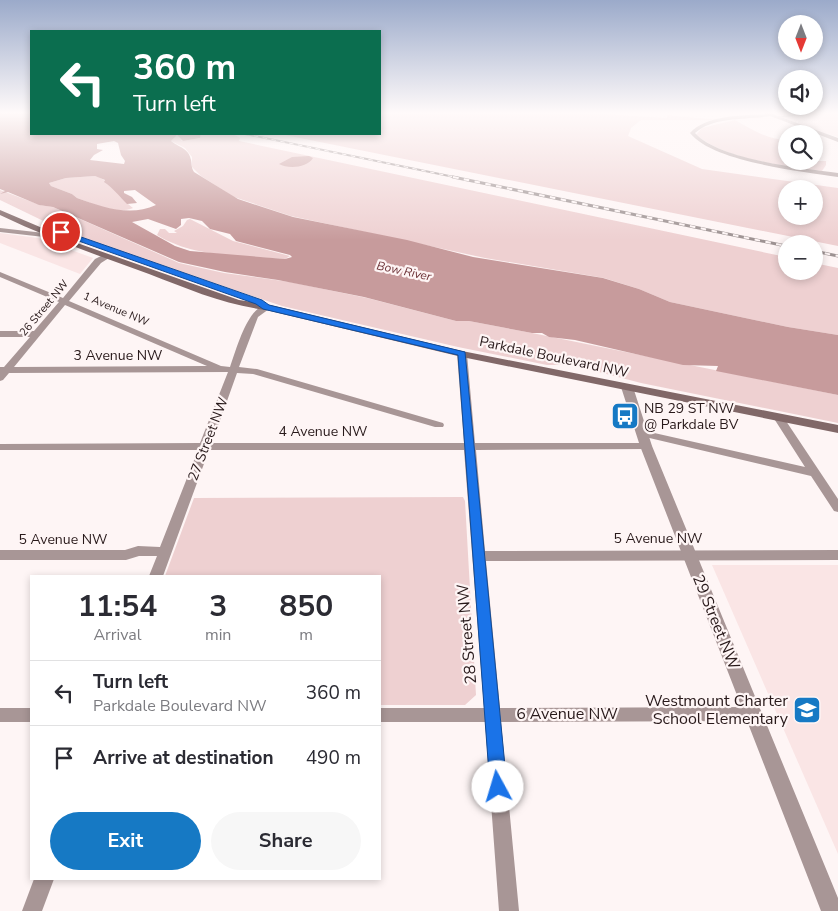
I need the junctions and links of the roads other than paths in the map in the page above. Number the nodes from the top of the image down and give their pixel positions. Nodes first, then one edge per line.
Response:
1 (735, 155) edge
2 (838, 175) edge
3 (0, 204) edge
4 (13, 218) junction
5 (30, 218) junction
6 (1, 221) edge
7 (31, 227) junction
8 (48, 227) junction
9 (52, 236) junction
10 (108, 256) junction
11 (0, 274) edge
12 (65, 301) junction
13 (266, 307) junction
14 (0, 334) edge
15 (37, 334) junction
16 (462, 354) junction
17 (221, 368) junction
18 (235, 369) junction
19 (2, 372) edge
20 (627, 387) junction
21 (778, 418) junction
22 (439, 425) dead end
23 (838, 430) edge
24 (641, 433) junction
25 (470, 446) junction
26 (646, 446) junction
27 (0, 447) edge
28 (206, 447) junction
29 (814, 472) junction
30 (838, 508) edge
31 (0, 555) edge
32 (163, 555) junction
33 (690, 555) junction
34 (838, 555) edge
35 (478, 556) junction
36 (156, 575) edge
37 (492, 714) junction
38 (753, 714) junction
39 (0, 715) edge
40 (30, 715) edge
41 (381, 715) edge
42 (44, 880) edge
43 (32, 911) edge
44 (509, 911) edge
45 (832, 911) edge

1 - 2 street
3 - 5 main road, Parkdale Boulevard NW
4 - 5 main road
4 - 6 main road
4 - 7 main road, Parkdale Boulevard NW
5 - 8 main road, Parkdale Boulevard NW
6 - 7 street
6 - 9 street
7 - 8 street
7 - 9 main road, Parkdale Boulevard NW
8 - 13 main road, Parkdale Boulevard NW
9 - 10 main road, Parkdale Boulevard NW
10 - 12 street, 26 Street NW
10 - 13 main road, Parkdale Boulevard NW
11 - 12 street, 1 Avenue NW
12 - 15 street, 26 Street NW
12 - 17 street, 1 Avenue NW
13 - 16 main road, Parkdale Boulevard NW
13 - 18 street, 27 Street NW
14 - 15 street
15 - 19 street, 26 Street NW
16 - 20 main road, Parkdale Boulevard NW
16 - 25 street, 28 Street NW
17 - 18 street, 3 Avenue NW
17 - 19 street, 3 Avenue NW
18 - 22 street
18 - 28 street, 27 Street NW
20 - 21 main road, Parkdale Boulevard NW
20 - 24 street, 29 Street NW
21 - 23 main road, Parkdale Boulevard NW
21 - 29 street
24 - 26 street, 29 Street NW
24 - 29 street
25 - 26 street, 4 Avenue NW
25 - 28 street, 4 Avenue NW
25 - 35 street, 28 Street NW
26 - 33 street, 29 Street NW
27 - 28 street, 4 Avenue NW
28 - 32 street, 27 Street NW
29 - 30 street
31 - 32 street, 5 Avenue NW
32 - 36 street, 27 Street NW
33 - 34 street, 5 Avenue NW
33 - 35 street, 5 Avenue NW
33 - 38 street, 29 Street NW
35 - 37 street, 28 Street NW
37 - 38 street, 6 Avenue NW
37 - 41 street, 6 Avenue NW
37 - 44 street, 28 Street NW
38 - 45 street, 29 Street NW
39 - 40 street
42 - 43 street

